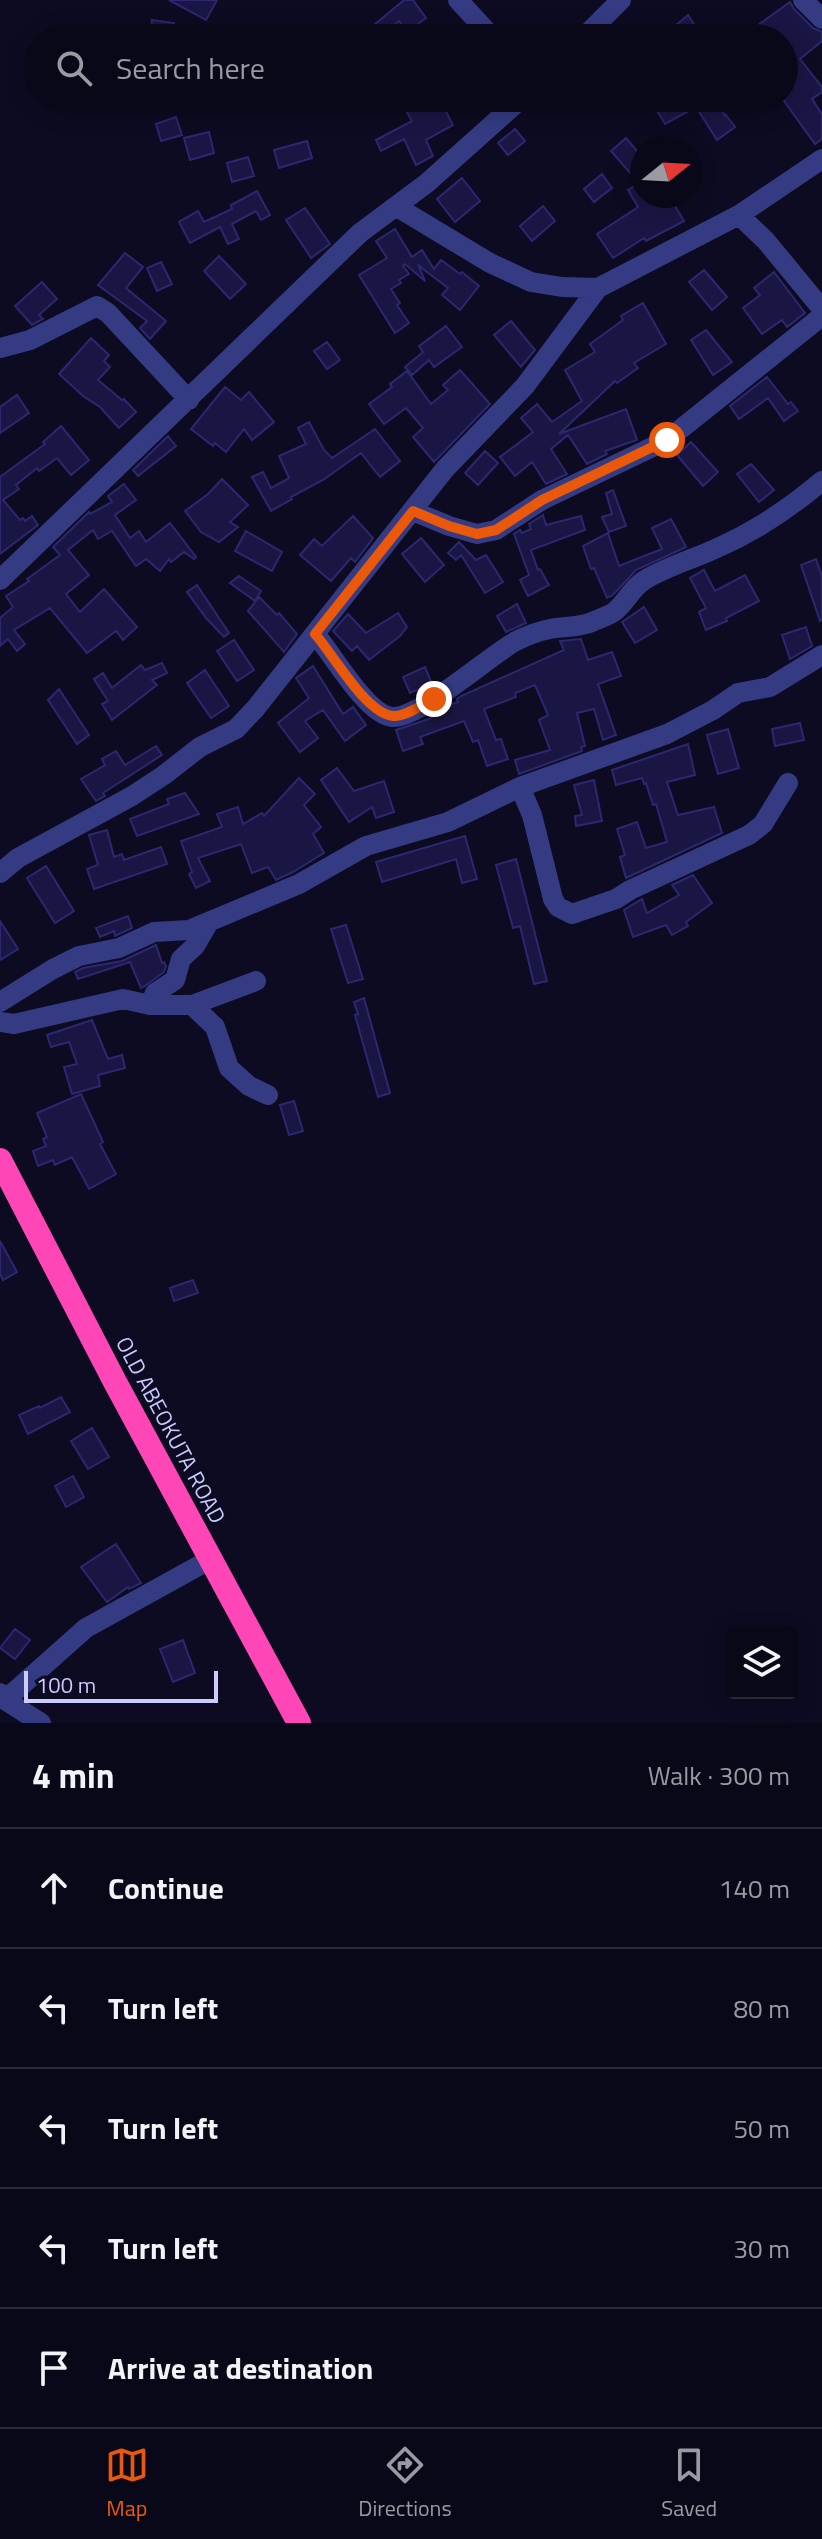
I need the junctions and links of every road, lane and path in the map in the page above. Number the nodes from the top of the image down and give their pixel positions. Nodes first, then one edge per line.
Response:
1 (458, 0) edge
2 (621, 0) edge
3 (803, 0) edge
4 (822, 19) edge
5 (480, 24) edge
6 (597, 24) edge
7 (506, 112) edge
8 (822, 159) edge
9 (397, 207) junction
10 (739, 215) junction
11 (598, 288) junction
12 (822, 309) edge
13 (822, 316) edge
14 (0, 348) edge
15 (189, 400) junction
16 (822, 481) edge
17 (413, 511) junction
18 (0, 580) edge
19 (315, 634) junction
20 (822, 655) edge
21 (788, 783) dead end
22 (520, 787) junction
23 (0, 873) edge
24 (209, 922) junction
25 (256, 981) dead end
26 (0, 1002) edge
27 (150, 1005) junction
28 (192, 1005) junction
29 (0, 1022) edge
30 (268, 1095) dead end
31 (0, 1160) edge
32 (211, 1559) junction
33 (3, 1696) edge
34 (41, 1723) edge
35 (299, 1723) edge

1 - 5 street
2 - 6 street
3 - 4 street
7 - 9 street
8 - 10 street
9 - 11 street
9 - 15 street
10 - 11 street
10 - 12 street
11 - 17 street
13 - 17 street
14 - 15 street
15 - 18 street
16 - 19 street
17 - 19 street
19 - 23 street
20 - 22 street
21 - 22 street
22 - 24 street
24 - 26 street
24 - 27 street
25 - 28 street
27 - 28 street
27 - 29 street
28 - 30 street
31 - 32 highway, OLD ABEOKUTA ROAD
32 - 33 street
32 - 35 highway, OLD ABEOKUTA ROAD
33 - 34 street

